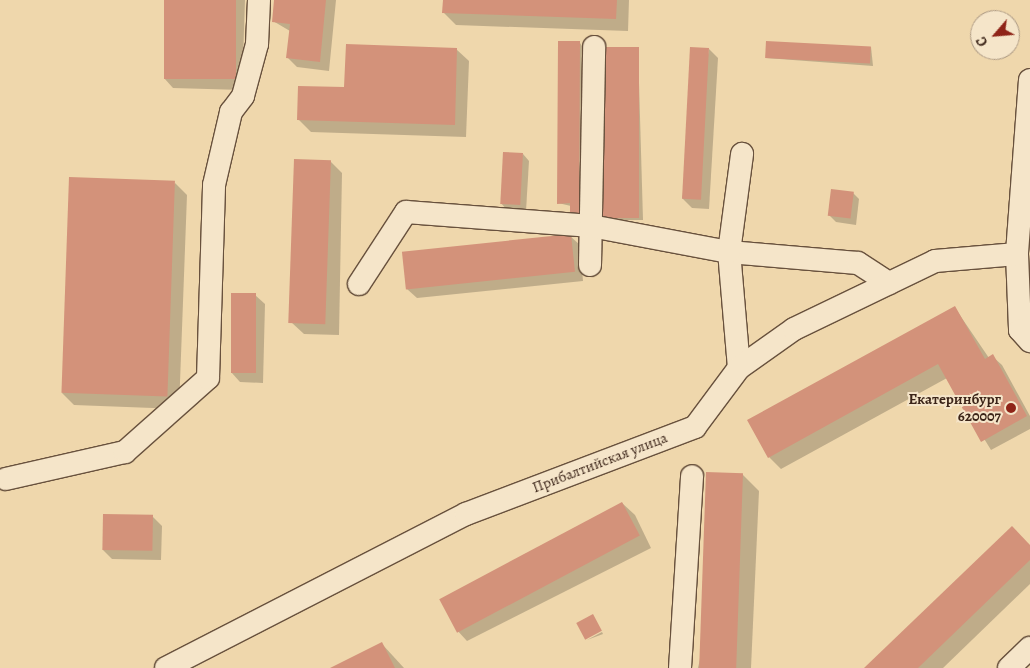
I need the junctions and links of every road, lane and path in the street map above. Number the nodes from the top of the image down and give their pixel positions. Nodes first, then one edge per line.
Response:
1 (259, 0) edge
2 (594, 47) dead end
3 (1030, 80) edge
4 (742, 154) dead end
5 (591, 226) junction
6 (728, 252) junction
7 (1017, 254) junction
8 (590, 265) dead end
9 (889, 283) junction
10 (360, 284) dead end
11 (1030, 342) edge
12 (739, 368) junction
13 (692, 476) dead end
14 (6, 479) dead end
15 (1030, 648) edge
16 (166, 668) edge
17 (680, 668) edge
18 (1009, 668) edge

1 - 14 street
2 - 5 street
3 - 7 street
4 - 6 street
5 - 6 street
5 - 8 street
5 - 10 street
6 - 9 street
6 - 12 street
7 - 9 street, Прибалтийская улица
7 - 11 street
9 - 12 street, Прибалтийская улица
12 - 16 street, Прибалтийская улица
13 - 17 street
15 - 18 street

